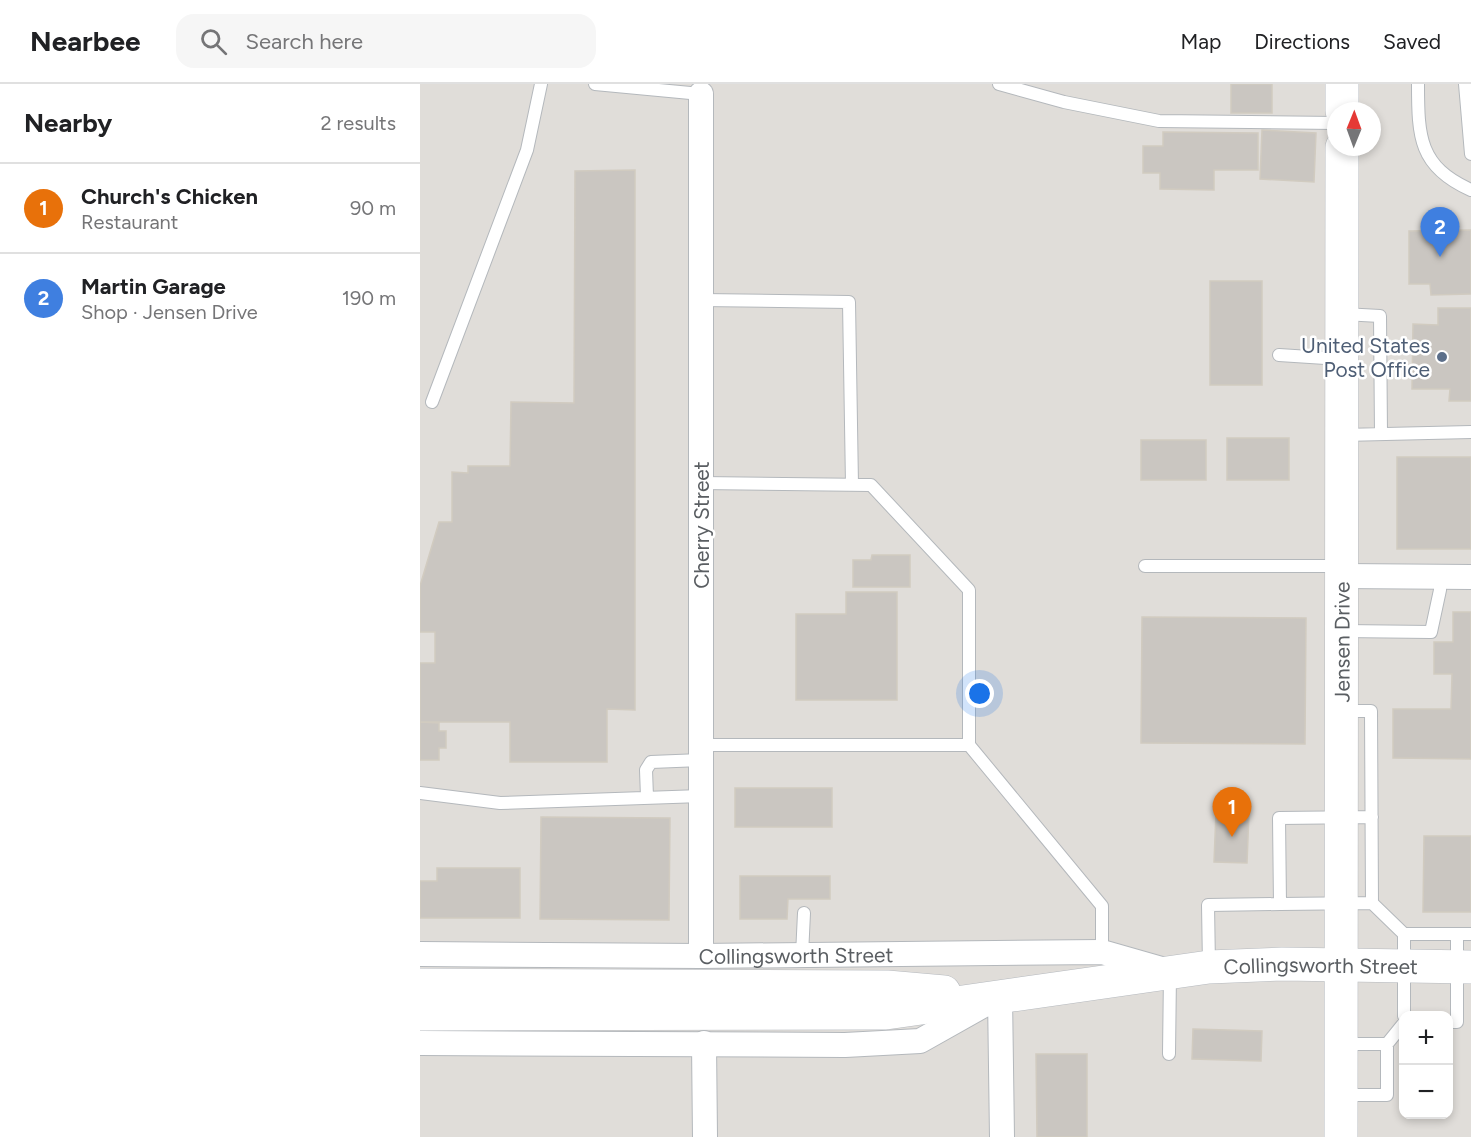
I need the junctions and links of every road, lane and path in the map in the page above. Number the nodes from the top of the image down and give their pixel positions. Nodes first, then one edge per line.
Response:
1 (541, 84) edge
2 (595, 84) edge
3 (999, 84) edge
4 (1342, 84) edge
5 (1418, 84) edge
6 (1465, 84) edge
7 (643, 86) edge
8 (701, 94) joint
9 (1342, 102) edge
10 (1327, 123) edge
11 (1471, 154) edge
12 (1342, 156) edge
13 (1471, 190) edge
14 (701, 300) junction
15 (1342, 314) junction
16 (1279, 355) dead end
17 (1342, 359) junction
18 (432, 402) dead end
19 (1471, 432) edge
20 (1380, 434) junction
21 (1342, 435) junction
22 (701, 483) junction
23 (852, 485) junction
24 (1145, 566) dead end
25 (1342, 571) junction
26 (1440, 577) junction
27 (1471, 577) edge
28 (1342, 631) junction
29 (969, 745) junction
30 (701, 753) junction
31 (420, 793) edge
32 (701, 796) junction
33 (647, 797) junction
34 (1357, 817) junction
35 (1357, 903) junction
36 (1280, 904) junction
37 (804, 913) dead end
38 (1404, 934) junction
39 (1457, 934) junction
40 (1471, 934) edge
41 (1102, 952) junction
42 (420, 954) edge
43 (802, 955) junction
44 (701, 956) junction
45 (1341, 966) junction
46 (1209, 967) junction
47 (1404, 967) junction
48 (1464, 967) edge
49 (1170, 971) junction
50 (420, 985) edge
51 (1000, 996) junction
52 (686, 1000) junction
53 (1404, 1011) edge
54 (420, 1014) edge
55 (1453, 1022) edge
56 (1399, 1029) edge
57 (420, 1043) edge
58 (704, 1044) junction
59 (1341, 1044) junction
60 (1387, 1044) junction
61 (1168, 1054) dead end
62 (1341, 1095) junction
63 (705, 1137) edge
64 (1002, 1137) edge
65 (1341, 1137) edge

1 - 18 lane
2 - 7 lane
3 - 10 lane
4 - 9 main road
5 - 13 lane
6 - 11 lane
7 - 8 lane
8 - 14 street, Cherry Street
12 - 15 main road, Jensen Drive
14 - 22 street, Cherry Street
14 - 23 lane
15 - 17 main road, Jensen Drive
15 - 20 lane
16 - 17 lane
17 - 21 main road, Jensen Drive
19 - 20 lane
20 - 21 lane
21 - 25 main road, Jensen Drive
22 - 23 lane
22 - 30 street, Cherry Street
23 - 29 lane
24 - 25 lane
25 - 26 street
25 - 28 main road, Jensen Drive
26 - 27 street
26 - 28 lane
28 - 34 main road, Jensen Drive
29 - 30 lane
29 - 41 lane
30 - 32 street, Cherry Street
30 - 33 lane
31 - 33 lane
32 - 33 lane
32 - 44 street, Cherry Street
34 - 35 main road, Jensen Drive
34 - 36 lane
35 - 36 lane
35 - 38 lane
35 - 45 main road, Jensen Drive
36 - 46 lane
37 - 43 lane
38 - 39 lane
38 - 47 lane
39 - 40 lane
39 - 48 lane
41 - 43 street, Collingsworth Street
41 - 49 street, Collingsworth Street
42 - 44 street, Collingsworth Street
43 - 44 street, Collingsworth Street
45 - 46 main road, Collingsworth Street
45 - 47 main road, Collingsworth Street
45 - 59 main road, Jensen Drive
46 - 49 main road, Collingsworth Street
47 - 48 main road, Collingsworth Street
47 - 53 lane
48 - 55 lane
49 - 51 main road, Collingsworth Street
49 - 61 lane
50 - 52 main road, Collingsworth Street
51 - 52 main road, Collingsworth Street
51 - 58 street, Collingsworth Street
51 - 64 street
52 - 54 main road, Collingsworth Street
56 - 60 lane
57 - 58 street, Collingsworth Street
58 - 63 street
59 - 60 lane
59 - 62 main road, Jensen Drive
60 - 62 lane
62 - 65 main road, Jensen Drive

